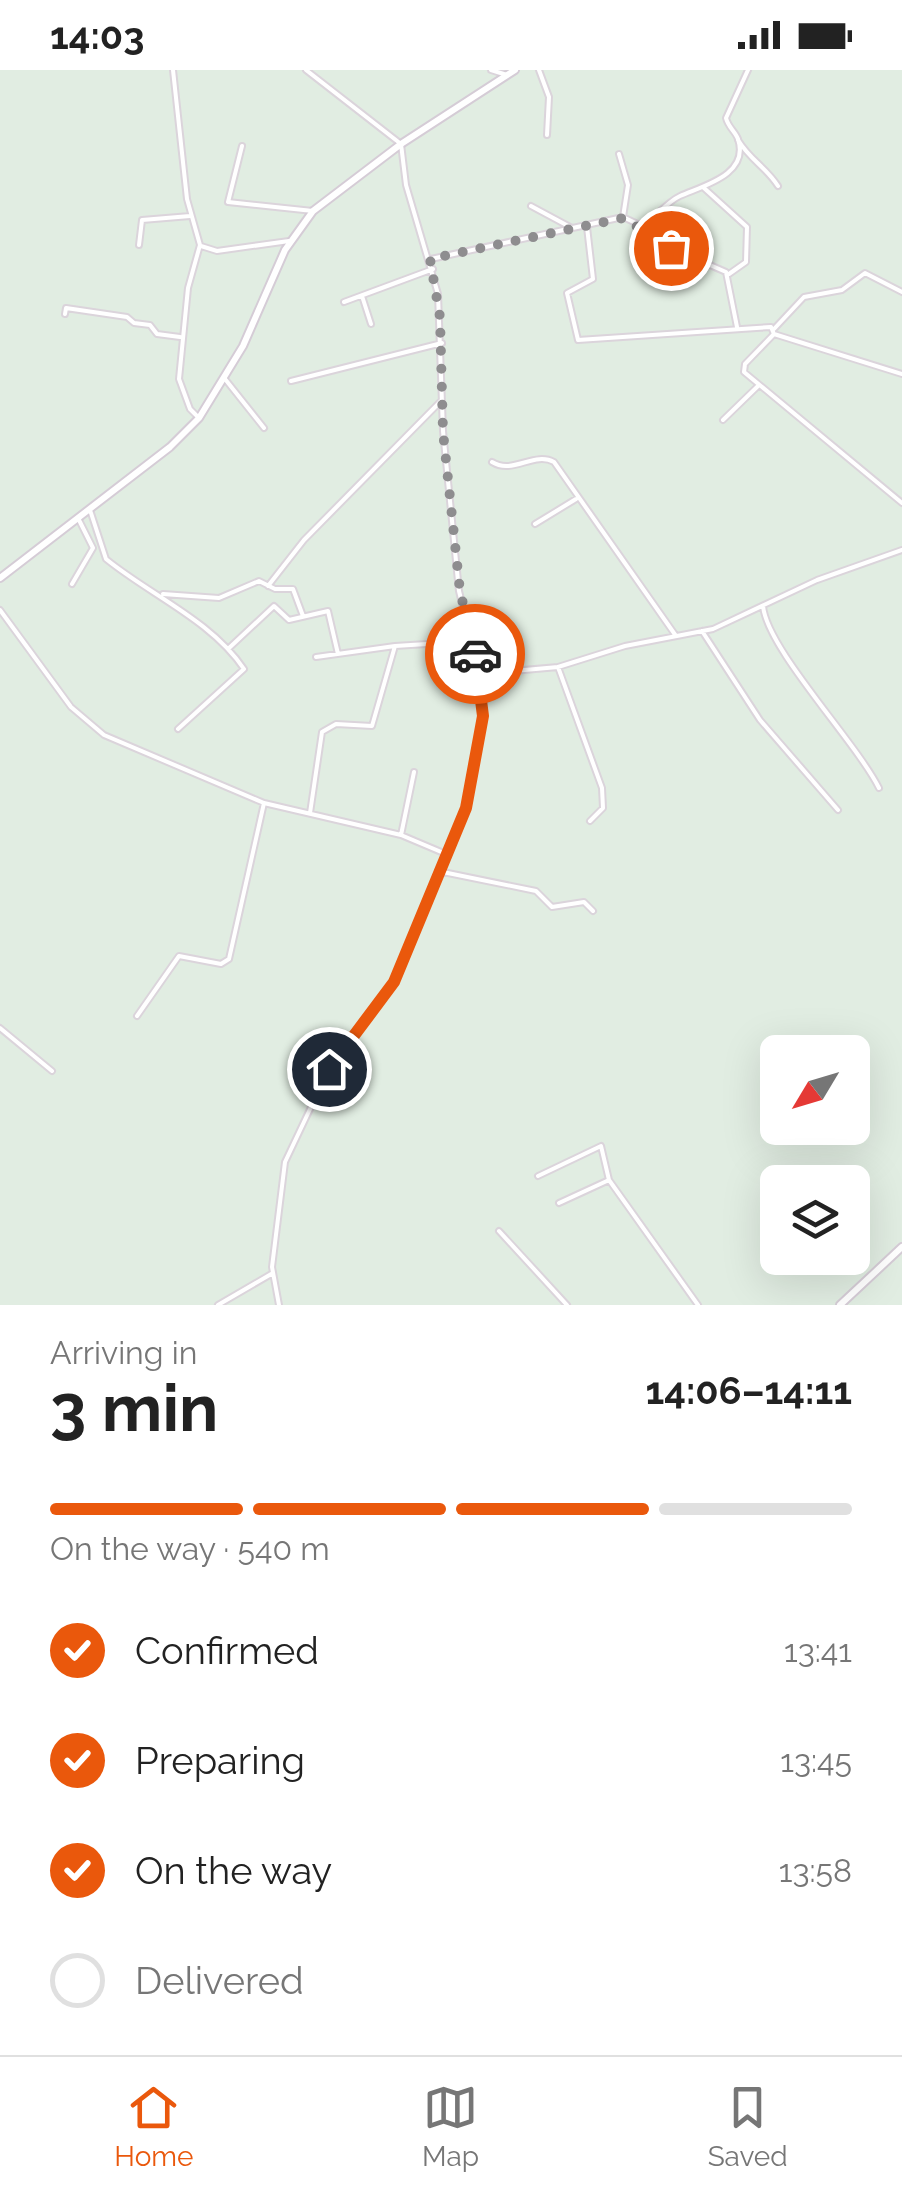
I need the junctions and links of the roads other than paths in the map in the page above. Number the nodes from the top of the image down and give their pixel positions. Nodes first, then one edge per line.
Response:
1 (173, 70) edge
2 (306, 70) edge
3 (491, 70) edge
4 (515, 70) edge
5 (539, 70) edge
6 (748, 70) edge
7 (507, 75) junction
8 (547, 135) dead end
9 (738, 140) junction
10 (401, 144) junction
11 (242, 146) dead end
12 (619, 154) dead end
13 (778, 186) dead end
14 (703, 188) junction
15 (530, 206) dead end
16 (313, 211) junction
17 (190, 216) junction
18 (623, 218) junction
19 (642, 226) junction
20 (572, 228) junction
21 (587, 228) junction
22 (293, 238) junction
23 (139, 244) dead end
24 (200, 245) junction
25 (430, 259) junction
26 (433, 269) junction
27 (729, 274) junction
28 (902, 292) edge
29 (362, 296) junction
30 (344, 302) dead end
31 (65, 314) dead end
32 (371, 324) dead end
33 (737, 327) junction
34 (774, 332) junction
35 (180, 337) junction
36 (442, 343) junction
37 (902, 374) edge
38 (225, 379) junction
39 (291, 381) dead end
40 (758, 386) junction
41 (441, 401) junction
42 (200, 418) junction
43 (723, 420) dead end
44 (264, 428) dead end
45 (492, 462) dead end
46 (576, 499) junction
47 (902, 503) edge
48 (90, 509) junction
49 (79, 520) junction
50 (535, 524) dead end
51 (902, 550) edge
52 (90, 558) junction
53 (106, 559) junction
54 (0, 578) edge
55 (72, 584) dead end
56 (268, 586) junction
57 (162, 594) junction
58 (763, 606) junction
59 (0, 610) edge
60 (304, 616) junction
61 (702, 631) junction
62 (676, 636) junction
63 (474, 641) junction
64 (395, 646) junction
65 (228, 649) junction
66 (338, 654) junction
67 (316, 656) dead end
68 (558, 668) junction
69 (478, 669) junction
70 (178, 729) dead end
71 (414, 772) dead end
72 (880, 788) dead end
73 (264, 803) junction
74 (838, 810) dead end
75 (310, 814) junction
76 (590, 821) dead end
77 (401, 835) junction
78 (446, 854) junction
79 (438, 870) junction
80 (593, 911) dead end
81 (137, 1016) dead end
82 (0, 1028) edge
83 (52, 1071) dead end
84 (538, 1176) dead end
85 (609, 1180) junction
86 (559, 1203) dead end
87 (499, 1231) dead end
88 (902, 1247) edge
89 (272, 1273) junction
90 (218, 1305) edge
91 (279, 1305) edge
92 (567, 1305) edge
93 (698, 1305) edge
94 (840, 1305) edge

1 - 17 street
2 - 10 street
3 - 7 street
4 - 7 street
5 - 8 street
6 - 9 street
7 - 10 street
9 - 13 street
9 - 14 street
10 - 16 street
10 - 25 street
11 - 16 street
12 - 18 street
14 - 19 street
14 - 27 street
15 - 20 street
16 - 22 street
17 - 23 street
17 - 24 street
18 - 19 street
18 - 21 street
19 - 27 street
20 - 21 street
20 - 25 street
21 - 33 street
22 - 24 street
22 - 38 street
24 - 35 street
25 - 26 street
26 - 29 street
26 - 36 street
27 - 33 street
28 - 34 street
29 - 30 street
29 - 32 street
31 - 35 street
33 - 34 street
34 - 37 street
34 - 40 street
35 - 42 street
36 - 39 street
36 - 41 street
38 - 42 street
38 - 44 street
40 - 43 street
40 - 47 street
41 - 56 street
41 - 63 street
42 - 48 street
45 - 46 street
46 - 50 street
46 - 62 street
48 - 49 street
48 - 53 street
49 - 52 street
49 - 54 street
51 - 58 street
52 - 53 street
52 - 55 street
53 - 57 street
56 - 57 street
56 - 60 street
57 - 65 street
58 - 61 street
58 - 72 street
59 - 73 street
60 - 65 street
60 - 66 street
61 - 62 street
61 - 74 street
62 - 68 street
63 - 64 street
63 - 69 street
64 - 66 street
64 - 75 street
65 - 70 street
66 - 67 street
68 - 69 street
68 - 76 street
69 - 78 street
71 - 77 street
73 - 75 street
73 - 81 street
75 - 77 street
77 - 78 street
78 - 79 street
79 - 80 street
79 - 89 street
82 - 83 street
84 - 85 street
85 - 86 street
85 - 93 street
87 - 92 street
88 - 94 street
89 - 90 street
89 - 91 street

